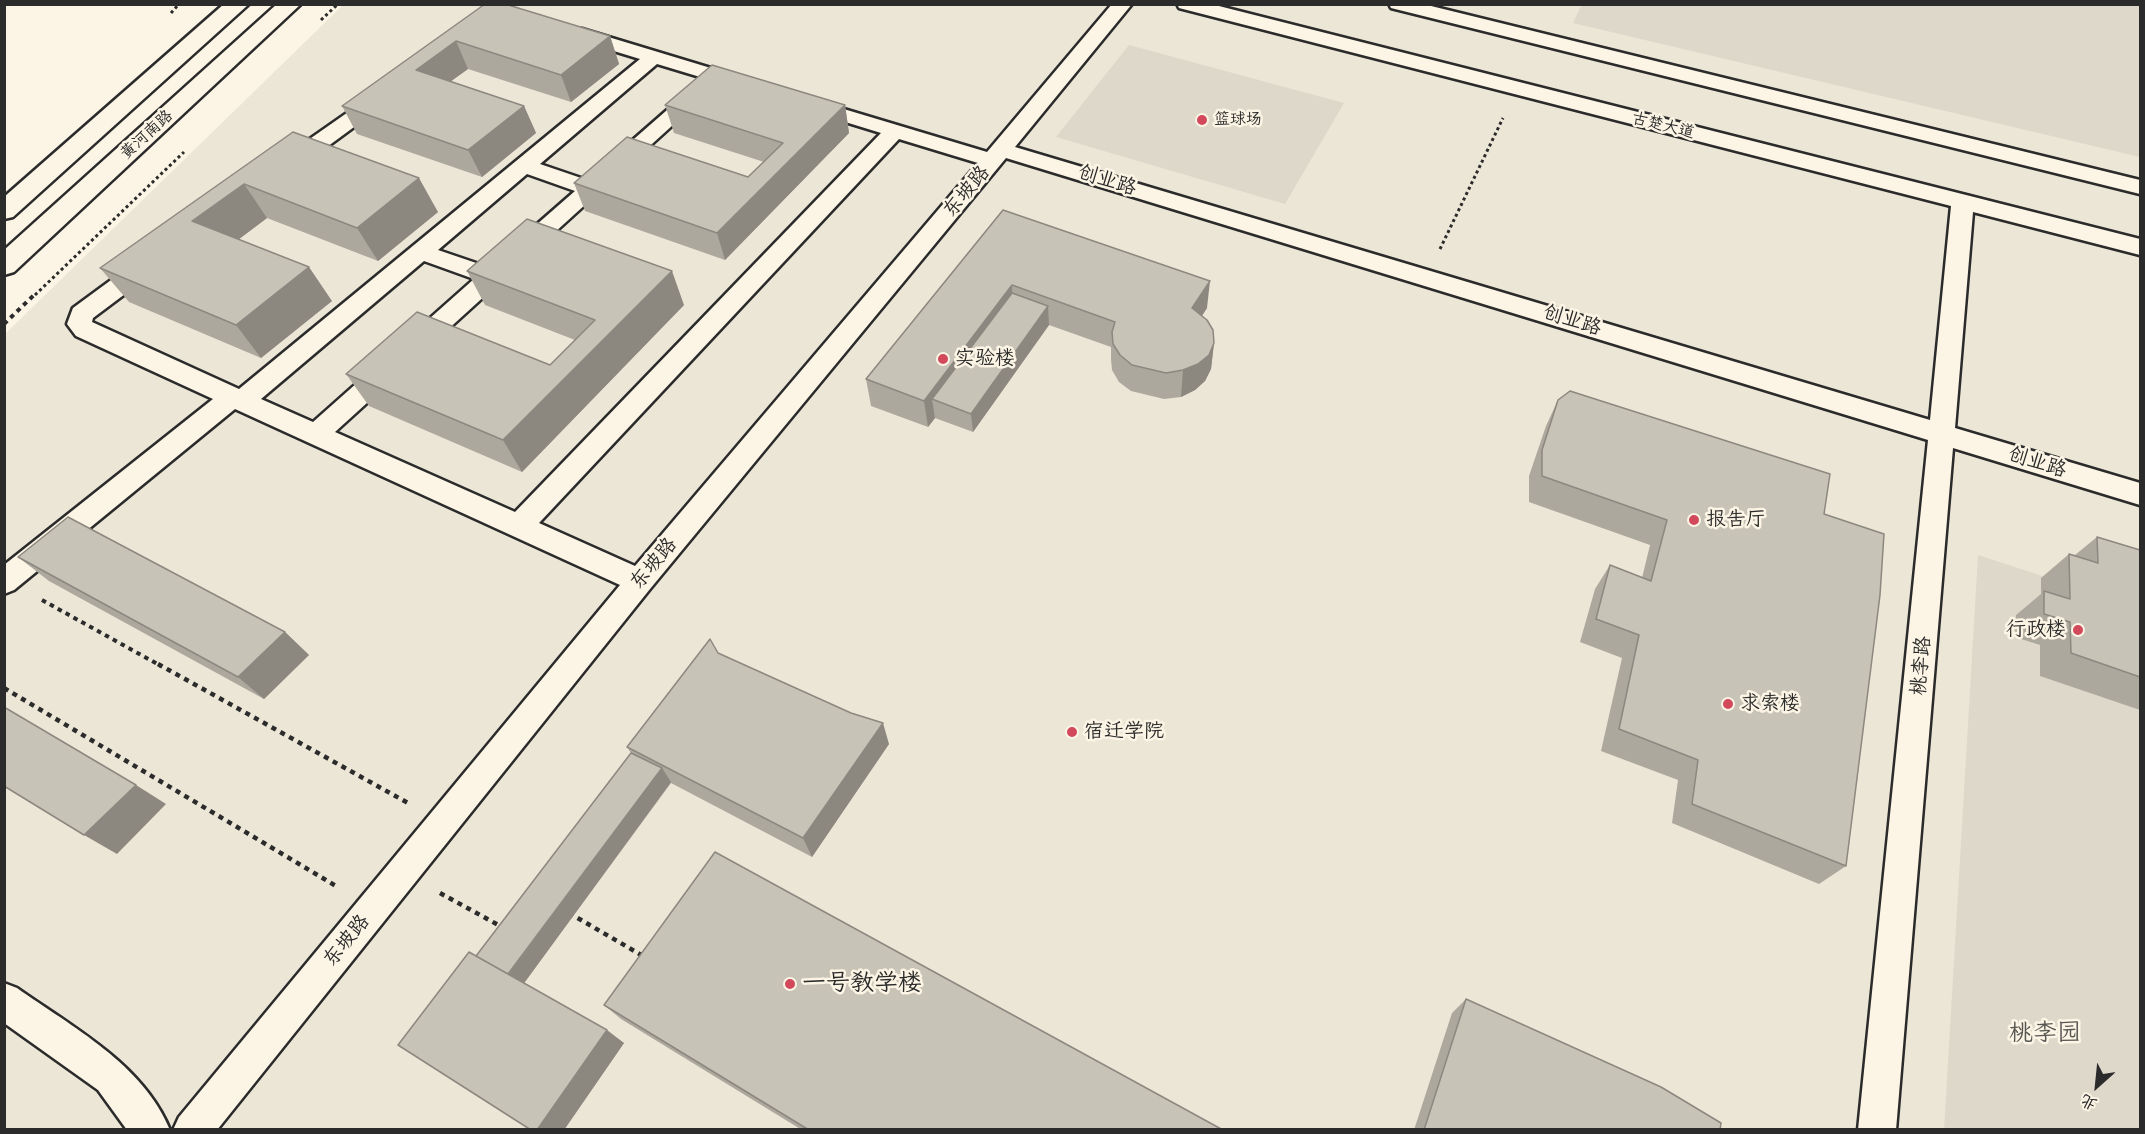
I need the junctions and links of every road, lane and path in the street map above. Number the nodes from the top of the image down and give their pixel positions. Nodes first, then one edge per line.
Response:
1 (238, 4) edge
2 (290, 4) edge
3 (338, 4) edge
4 (1123, 4) edge
5 (1186, 4) edge
6 (1398, 4) edge
7 (321, 21) dead end
8 (558, 28) edge
9 (654, 57) junction
10 (717, 76) junction
11 (397, 87) edge
12 (1518, 89) junction
13 (762, 90) edge
14 (784, 97) edge
15 (895, 131) junction
16 (184, 152) dead end
17 (999, 155) junction
18 (524, 166) junction
19 (272, 176) edge
20 (2140, 187) edge
21 (591, 189) junction
22 (1964, 202) junction
23 (4, 211) edge
24 (2140, 247) edge
25 (167, 252) edge
26 (421, 252) junction
27 (4, 266) edge
28 (492, 277) junction
29 (1426, 277) junction
30 (4, 324) edge
31 (237, 399) junction
32 (316, 434) junction
33 (1944, 435) junction
34 (2140, 494) edge
35 (519, 526) junction
36 (6, 581) edge
37 (640, 581) junction
38 (4, 688) edge
39 (443, 822) junction
40 (403, 872) junction
41 (373, 908) junction
42 (559, 908) edge
43 (513, 933) edge
44 (650, 960) edge
45 (4, 1001) edge
46 (151, 1130) edge
47 (192, 1130) edge
48 (1877, 1130) edge

1 - 23 main road, 黄河南路
2 - 27 main road, 黄河南路
3 - 7 path
4 - 17 lane, 东坡路
5 - 12 lane, 古楚大道
6 - 20 lane
8 - 9 lane
9 - 10 lane
9 - 18 lane
10 - 13 lane
10 - 21 lane
11 - 19 lane
12 - 22 lane, 古楚大道
12 - 29 path
14 - 15 lane, 创业路
15 - 17 lane, 创业路
15 - 35 lane
16 - 30 path
17 - 29 lane, 创业路
17 - 37 lane, 东坡路
18 - 21 lane
18 - 26 lane
21 - 28 lane
22 - 24 lane, 古楚大道
22 - 33 lane, 桃李路
25 - 31 lane
26 - 28 lane
26 - 31 lane
28 - 32 lane
29 - 33 lane, 创业路
31 - 32 lane
31 - 36 lane
32 - 35 lane
33 - 34 lane, 创业路
33 - 48 lane, 桃李路
35 - 37 lane
36 - 39 path
37 - 39 lane, 东坡路
38 - 41 path
39 - 40 lane, 东坡路
40 - 41 lane, 东坡路
40 - 43 path
41 - 47 lane, 东坡路
42 - 44 path
45 - 46 lane

